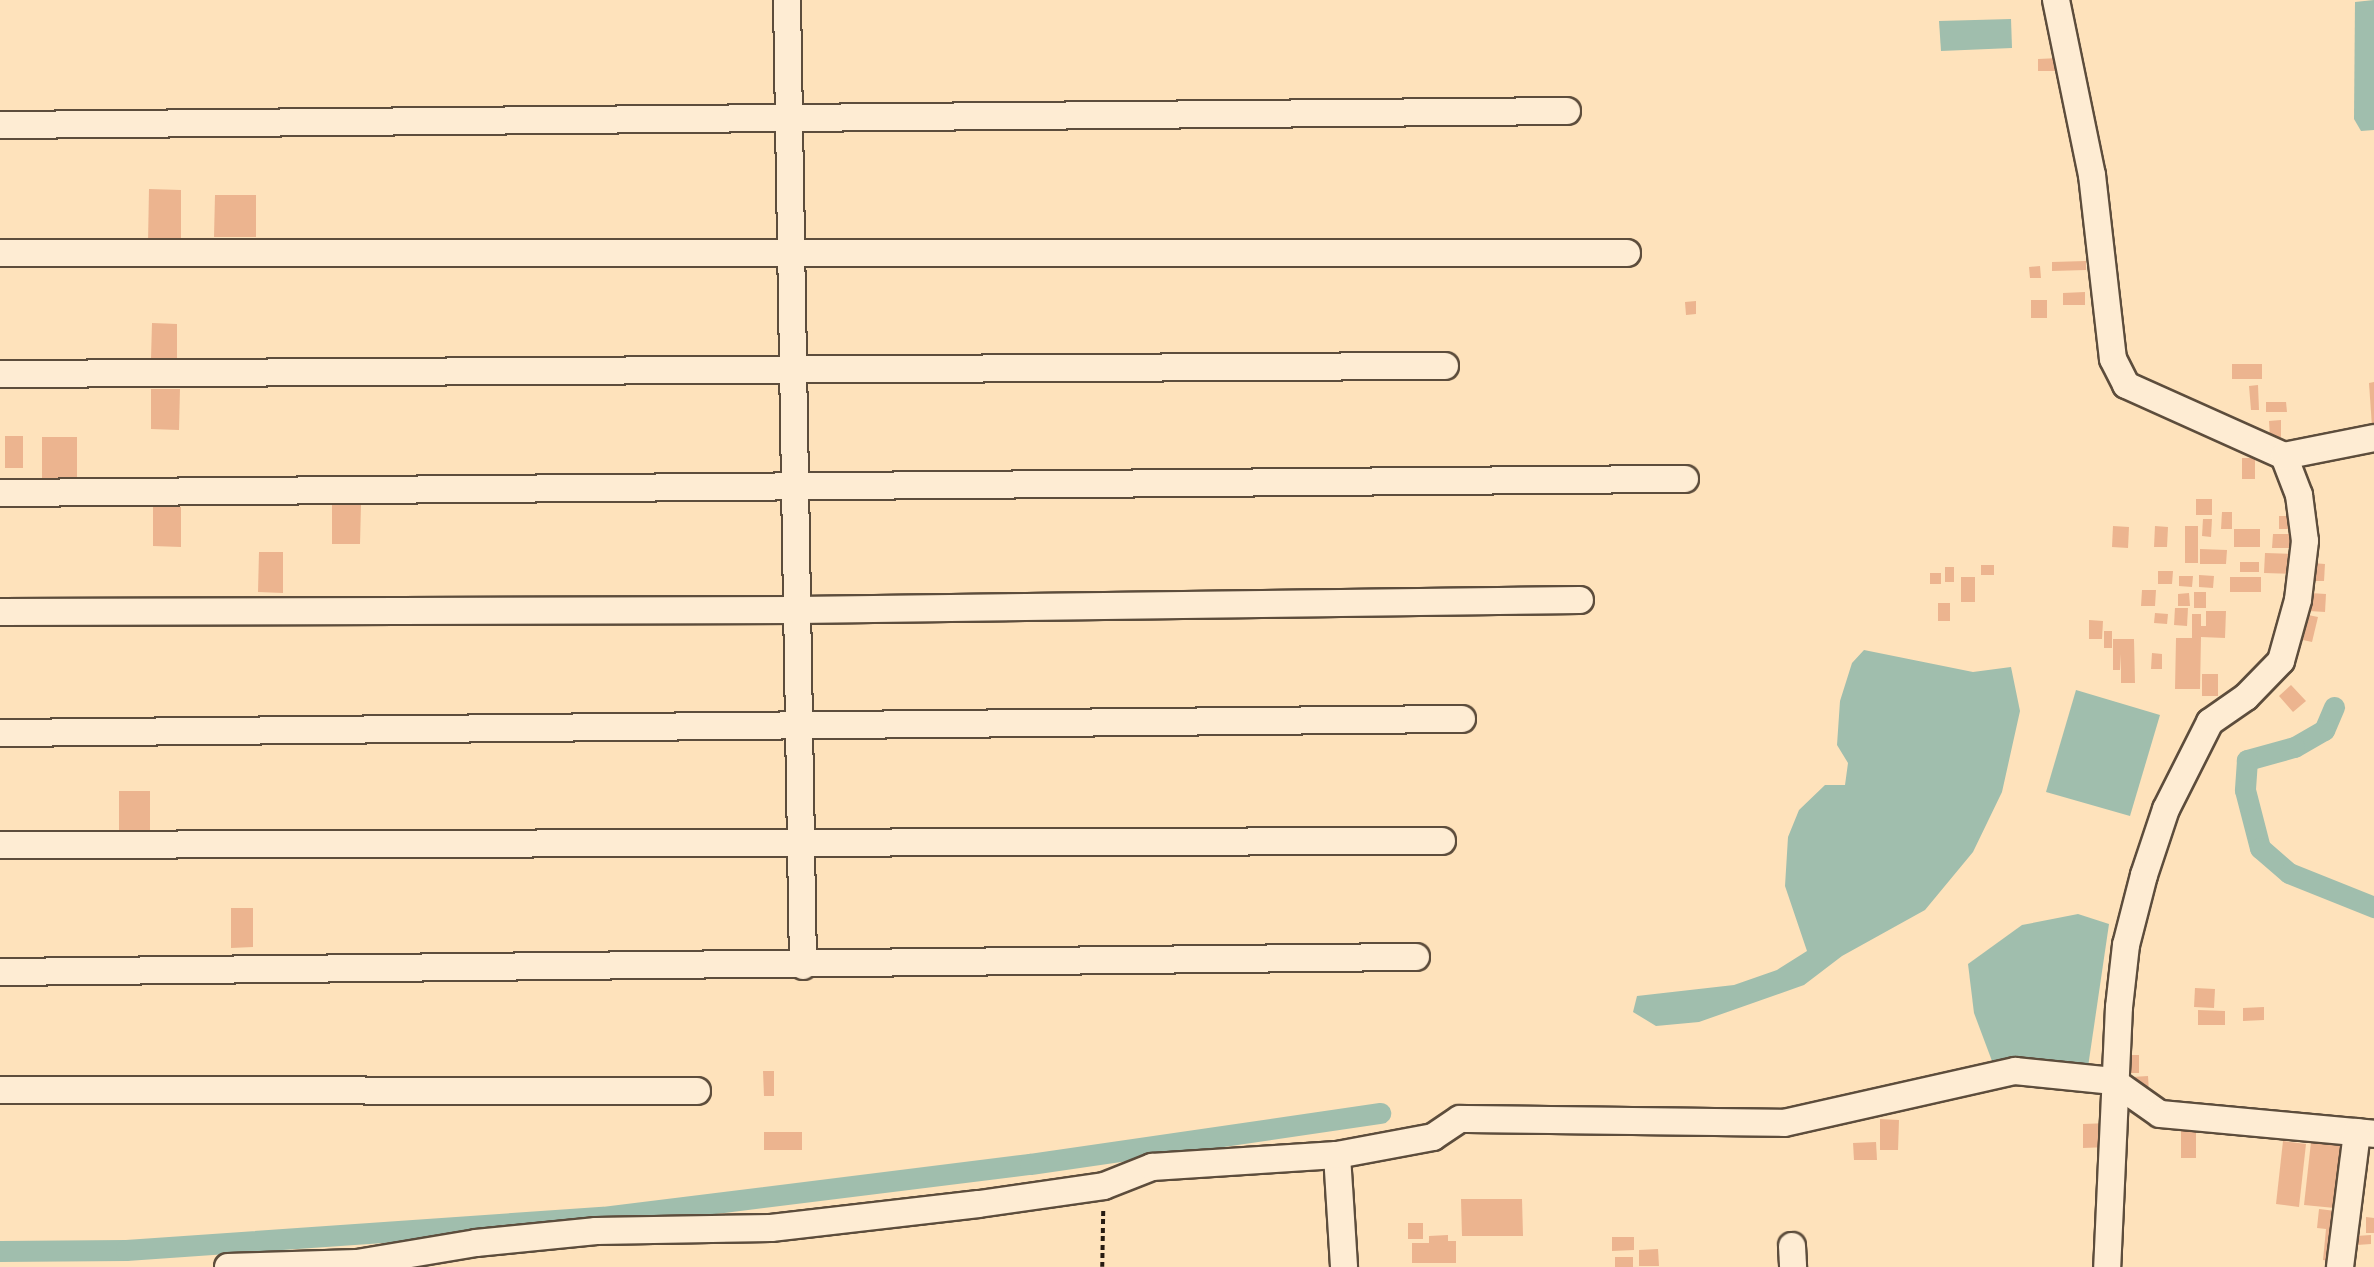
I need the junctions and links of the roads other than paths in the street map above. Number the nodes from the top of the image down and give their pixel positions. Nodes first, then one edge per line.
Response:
1 (787, 0) edge
2 (2056, 0) edge
3 (1567, 111) dead end
4 (789, 121) junction
5 (0, 125) edge
6 (0, 253) edge
7 (792, 253) junction
8 (1627, 253) dead end
9 (1445, 366) dead end
10 (794, 371) junction
11 (0, 374) edge
12 (2374, 439) edge
13 (2284, 456) junction
14 (1685, 479) dead end
15 (795, 489) junction
16 (0, 492) edge
17 (1580, 600) dead end
18 (797, 610) junction
19 (0, 612) edge
20 (1462, 719) dead end
21 (799, 723) junction
22 (0, 733) edge
23 (1442, 841) dead end
24 (801, 844) junction
25 (0, 845) edge
26 (1416, 957) dead end
27 (803, 965) junction
28 (0, 972) edge
29 (2113, 1081) junction
30 (0, 1090) edge
31 (697, 1091) dead end
32 (2366, 1133) edge
33 (1337, 1155) junction
34 (228, 1267) edge
35 (1344, 1267) edge
36 (2107, 1267) edge
37 (2340, 1267) edge

1 - 4 street
2 - 13 street
3 - 4 street
4 - 5 street
4 - 7 street
6 - 7 street
7 - 8 street
7 - 10 street
9 - 10 street
10 - 11 street
10 - 15 street
12 - 13 street
13 - 29 street
14 - 15 street
15 - 16 street
15 - 18 street
17 - 18 street
18 - 19 street
18 - 21 street
20 - 21 street
21 - 22 street
21 - 24 street
23 - 24 street
24 - 25 street
24 - 27 street
26 - 27 street
27 - 28 street
29 - 32 street
29 - 33 street
29 - 36 street
30 - 31 street
32 - 37 street
33 - 34 street
33 - 35 street

